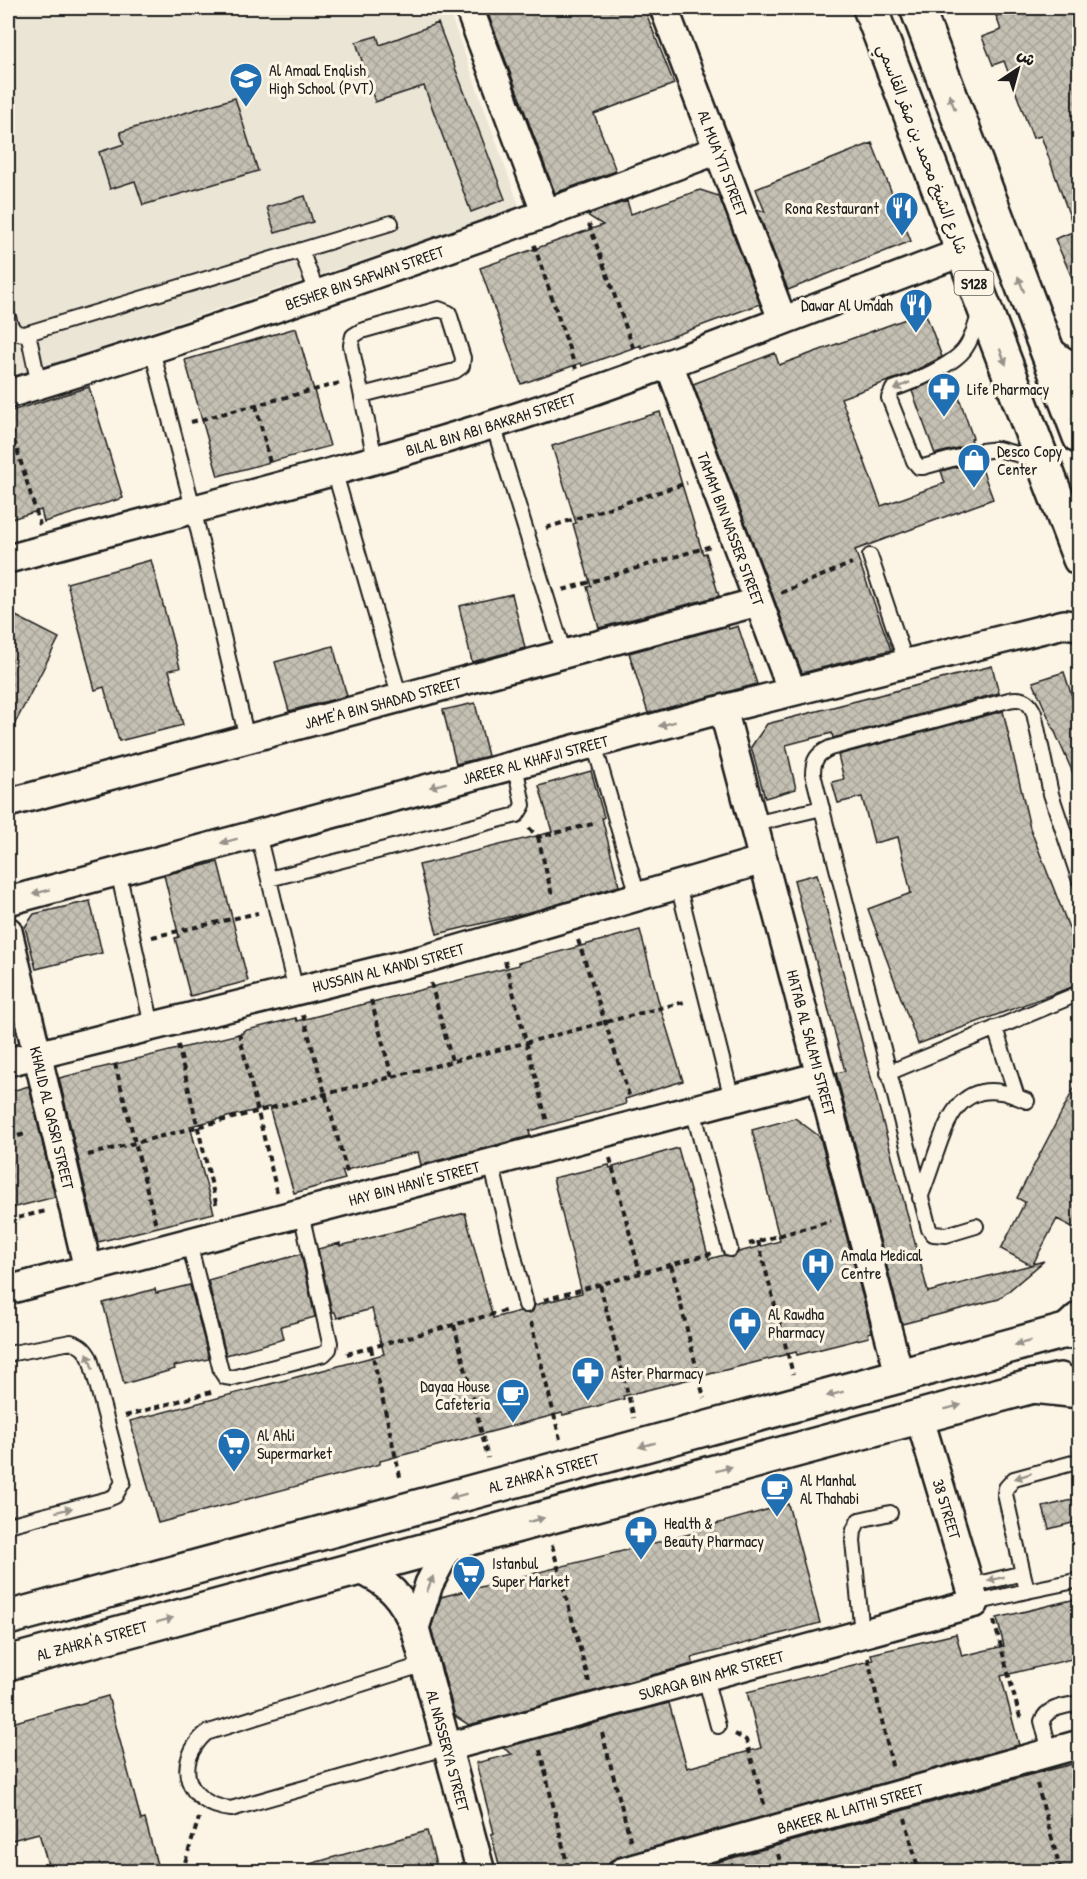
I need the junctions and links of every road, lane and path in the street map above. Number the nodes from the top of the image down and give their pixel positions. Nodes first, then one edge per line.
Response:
1 (468, 8) edge
2 (664, 8) edge
3 (870, 8) edge
4 (898, 8) edge
5 (917, 8) edge
6 (941, 70) junction
7 (718, 150) junction
8 (581, 201) junction
9 (536, 218) junction
10 (391, 223) dead end
11 (301, 250) junction
12 (963, 252) junction
13 (318, 295) junction
14 (982, 304) junction
15 (8, 317) edge
16 (782, 320) junction
17 (28, 333) junction
18 (1046, 348) junction
19 (152, 350) junction
20 (669, 364) junction
21 (1080, 368) edge
22 (642, 373) junction
23 (358, 378) junction
24 (39, 385) junction
25 (8, 394) edge
26 (584, 394) junction
27 (362, 395) junction
28 (255, 405) junction
29 (8, 420) edge
30 (493, 424) junction
31 (172, 427) junction
32 (1079, 436) edge
33 (375, 459) junction
34 (1044, 462) junction
35 (334, 470) junction
36 (711, 476) junction
37 (276, 486) junction
38 (193, 508) junction
39 (527, 534) junction
40 (735, 539) junction
41 (47, 548) junction
42 (870, 556) joint
43 (8, 559) edge
44 (1080, 559) edge
45 (546, 595) junction
46 (758, 602) junction
47 (1074, 618) edge
48 (564, 654) junction
49 (906, 663) junction
50 (792, 691) junction
51 (400, 698) junction
52 (723, 709) junction
53 (247, 739) junction
54 (594, 744) junction
55 (515, 765) junction
56 (8, 803) edge
57 (822, 808) junction
58 (517, 815) junction
59 (616, 818) junction
60 (754, 824) junction
61 (258, 834) junction
62 (538, 837) junction
63 (763, 860) junction
64 (118, 871) junction
65 (269, 879) junction
66 (1080, 881) edge
67 (678, 885) junction
68 (638, 896) junction
69 (8, 901) edge
70 (277, 909) junction
71 (564, 918) junction
72 (8, 931) edge
73 (498, 937) junction
74 (133, 941) junction
75 (425, 959) junction
76 (364, 974) junction
77 (296, 991) junction
78 (1080, 993) edge
79 (706, 996) junction
80 (232, 1006) junction
81 (605, 1022) junction
82 (162, 1024) junction
83 (995, 1028) junction
84 (108, 1037) junction
85 (526, 1042) junction
86 (37, 1054) junction
87 (452, 1061) junction
88 (8, 1062) edge
89 (888, 1072) junction
90 (820, 1076) junction
91 (392, 1077) junction
92 (325, 1094) junction
93 (732, 1100) junction
94 (693, 1110) junction
95 (258, 1111) junction
96 (639, 1124) junction
97 (197, 1127) junction
98 (604, 1134) junction
99 (135, 1143) junction
100 (553, 1147) junction
101 (63, 1161) junction
102 (491, 1163) junction
103 (920, 1197) junction
104 (354, 1199) junction
105 (73, 1205) junction
106 (857, 1214) junction
107 (292, 1216) junction
108 (8, 1220) edge
109 (976, 1226) dead end
110 (224, 1233) junction
111 (758, 1241) junction
112 (189, 1243) junction
113 (730, 1249) junction
114 (163, 1250) junction
115 (671, 1265) junction
116 (88, 1269) junction
117 (640, 1274) junction
118 (600, 1285) junction
119 (8, 1290) edge
120 (526, 1305) junction
121 (454, 1325) junction
122 (1075, 1326) edge
123 (371, 1348) junction
124 (9, 1349) edge
125 (324, 1354) junction
126 (1080, 1376) edge
127 (900, 1377) junction
128 (232, 1378) junction
129 (1033, 1386) junction
130 (1080, 1391) edge
131 (801, 1403) junction
132 (919, 1416) junction
133 (107, 1420) junction
134 (712, 1427) junction
135 (641, 1446) junction
136 (1080, 1461) edge
137 (567, 1466) junction
138 (495, 1486) junction
139 (408, 1510) junction
140 (890, 1513) dead end
141 (8, 1525) edge
142 (450, 1544) junction
143 (358, 1569) junction
144 (1023, 1573) junction
145 (1080, 1580) edge
146 (1027, 1591) junction
147 (972, 1594) junction
148 (8, 1618) edge
149 (415, 1628) junction
150 (862, 1634) junction
151 (8, 1663) edge
152 (425, 1664) junction
153 (705, 1677) junction
154 (1080, 1703) edge
155 (534, 1724) junction
156 (718, 1726) joint
157 (1080, 1744) edge
158 (448, 1747) junction
159 (1050, 1752) junction
160 (898, 1794) junction
161 (205, 1802) junction
162 (772, 1830) junction
163 (182, 1872) edge
164 (481, 1872) edge
165 (569, 1872) edge
166 (622, 1872) edge
167 (783, 1872) edge
168 (919, 1872) edge

1 - 9 street
2 - 7 street, AL MUA'YTI STREET
3 - 12 main road, شارع الشيخ محمد بن صقر القاسمي / S128
4 - 6 main road
5 - 6 main road, S128
18 -> 6 main road, S128
7 - 8 street, BESHER BIN SAFWAN STREET
7 - 16 street, AL MUA'YTI STREET
8 - 9 street, BESHER BIN SAFWAN STREET
8 - 22 path
9 - 13 street, BESHER BIN SAFWAN STREET
9 - 26 path
10 - 11 lane
11 - 13 lane
11 - 17 lane
12 - 14 main road, شارع الشيخ محمد بن صقر القاسمي / S128
12 - 16 street, BILAL BIN ABI BAKRAH STREET
13 - 19 street, BESHER BIN SAFWAN STREET
14 -> 34 main road, شارع الشيخ محمد بن صقر القاسمي / S128
14 -> 34 lane
15 - 17 lane
16 - 20 street, BILAL BIN ABI BAKRAH STREET
17 - 24 lane
18 - 21 street
18 - 32 main road, S128
19 - 24 street, BESHER BIN SAFWAN STREET
19 - 31 lane
20 - 22 street, BILAL BIN ABI BAKRAH STREET
20 - 36 street, TAMAM BIN NASSER STREET
22 - 26 street, BILAL BIN ABI BAKRAH STREET
23 - 27 lane
23 - 27 lane
23 - 28 path
24 - 25 street, BESHER BIN SAFWAN STREET
26 - 30 street, BILAL BIN ABI BAKRAH STREET
27 - 33 lane
28 - 31 path
28 - 37 path
29 - 41 path
30 - 33 street, BILAL BIN ABI BAKRAH STREET
30 - 39 lane
31 - 38 lane
33 - 35 street, BILAL BIN ABI BAKRAH STREET
34 - 44 main road, شارع الشيخ محمد بن صقر القاسمي / S128
35 - 37 street, BILAL BIN ABI BAKRAH STREET
35 - 51 lane
36 - 39 path
36 - 40 street, TAMAM BIN NASSER STREET
37 - 38 street, BILAL BIN ABI BAKRAH STREET
38 - 41 street, BILAL BIN ABI BAKRAH STREET
38 - 53 lane
39 - 45 lane
40 - 45 path
40 - 46 street, TAMAM BIN NASSER STREET
41 - 43 street, BILAL BIN ABI BAKRAH STREET
42 - 46 path
42 - 49 lane
45 - 48 lane
46 - 48 street, JAME'A BIN SHADAD STREET
46 - 50 street, TAMAM BIN NASSER STREET
47 - 49 street, JAREER AL KHAFJI STREET
48 - 51 street, JAME'A BIN SHADAD STREET
49 - 50 street, JAREER AL KHAFJI STREET
50 - 52 street, JAREER AL KHAFJI STREET
51 - 53 street, JAME'A BIN SHADAD STREET
52 -> 54 street, JAREER AL KHAFJI STREET
52 - 60 street, HATAB AL SALAMI STREET
53 - 56 street, JAME'A BIN SHADAD STREET
54 - 55 street, JAREER AL KHAFJI STREET
54 - 59 lane
55 - 58 lane
55 -> 61 street, JAREER AL KHAFJI STREET
57 - 60 lane
57 - 66 lane
57 - 89 lane
58 - 62 path
58 - 65 lane
59 - 62 path
59 - 68 lane
60 - 63 street, HATAB AL SALAMI STREET
61 -> 64 street, JAREER AL KHAFJI STREET
61 - 65 lane
62 - 71 path
63 - 67 street, HUSSAIN AL KANDI STREET
63 - 90 street, HATAB AL SALAMI STREET
64 -> 69 street, JAREER AL KHAFJI STREET
64 - 74 lane
65 - 70 lane
67 - 68 street, HUSSAIN AL KANDI STREET
67 - 79 lane
68 - 71 street, HUSSAIN AL KANDI STREET
70 - 74 path
70 - 77 lane
71 - 73 street, HUSSAIN AL KANDI STREET
71 - 81 path
72 - 86 street, KHALID AL QASRI STREET
73 - 75 street, HUSSAIN AL KANDI STREET
73 - 85 path
74 - 82 lane
75 - 76 street, HUSSAIN AL KANDI STREET
75 - 87 path
76 - 77 street, HUSSAIN AL KANDI STREET
76 - 91 path
77 - 80 street, HUSSAIN AL KANDI STREET
77 - 92 path
78 - 83 lane
79 - 81 path
79 - 93 lane
80 - 82 street, HUSSAIN AL KANDI STREET
80 - 95 path
81 - 85 path
81 - 96 path
82 - 84 street, HUSSAIN AL KANDI STREET
82 - 97 path
83 - 89 lane
83 - 103 lane
84 - 86 street, HUSSAIN AL KANDI STREET
84 - 99 path
85 - 87 path
85 - 100 path
86 - 88 street, HUSSAIN AL KANDI STREET
86 - 101 street, KHALID AL QASRI STREET
87 - 91 path
89 - 103 lane
90 - 93 street, HAY BIN HANI'E STREET
90 - 106 street, HATAB AL SALAMI STREET
91 - 92 path
92 - 95 path
92 - 104 path
93 - 94 street, HAY BIN HANI'E STREET
94 - 96 street, HAY BIN HANI'E STREET
94 - 113 lane
95 - 97 path
95 - 107 path
96 - 98 street, HAY BIN HANI'E STREET
97 - 99 path
97 - 110 path
98 - 100 street, HAY BIN HANI'E STREET
98 - 117 path
99 - 101 path
99 - 114 path
100 - 102 street, HAY BIN HANI'E STREET
101 - 105 street, KHALID AL QASRI STREET
102 - 104 street, HAY BIN HANI'E STREET
102 - 120 lane
103 - 109 lane
104 - 107 street, HAY BIN HANI'E STREET
105 - 108 path
105 - 116 street, KHALID AL QASRI STREET
106 - 111 path
106 - 127 street, HATAB AL SALAMI STREET
107 - 110 street, HAY BIN HANI'E STREET
107 - 125 lane
110 - 112 street, HAY BIN HANI'E STREET
111 - 113 path
111 - 131 path
112 - 114 street, HAY BIN HANI'E STREET
112 - 128 lane
113 - 115 path
114 - 116 street, HAY BIN HANI'E STREET
115 - 117 path
115 - 134 path
116 - 119 street, HAY BIN HANI'E STREET
117 - 118 path
118 - 120 path
118 - 135 path
120 - 121 path
120 - 137 path
121 - 123 path
121 - 138 path
122 -> 127 main road, AL ZAHRA'A STREET
123 - 125 path
123 - 139 path
133 -> 124 lane
125 - 128 lane
126 - 129 main road, AL ZAHRA'A STREET
127 -> 131 main road, AL ZAHRA'A STREET
128 - 133 path
129 - 130 main road
132 -> 129 main road, AL ZAHRA'A STREET
131 - 134 main road, AL ZAHRA'A STREET
142 -> 132 main road, AL ZAHRA'A STREET
132 - 147 street, 38 STREET
141 -> 133 lane
134 -> 135 main road, AL ZAHRA'A STREET
135 - 137 main road, AL ZAHRA'A STREET
136 -> 144 lane
137 - 138 main road, AL ZAHRA'A STREET
138 -> 139 main road, AL ZAHRA'A STREET
139 - 148 main road, AL ZAHRA'A STREET
140 - 150 lane
142 - 143 main road, AL ZAHRA'A STREET
149 -> 142 street
143 - 149 street, AL NASSERYA STREET
151 -> 143 main road, AL ZAHRA'A STREET
144 - 146 lane
144 -> 147 lane
145 - 146 lane
146 - 147 lane
147 - 150 street, SURAQA BIN AMR STREET
149 - 152 street, AL NASSERYA STREET
150 - 153 street, SURAQA BIN AMR STREET
150 - 160 path
152 - 158 street, AL NASSERYA STREET
152 - 161 lane
153 - 155 street, SURAQA BIN AMR STREET
153 - 156 lane
154 - 159 lane
155 - 158 street, SURAQA BIN AMR STREET
155 - 165 path
156 - 162 path
157 - 159 street, BAKEER AL LAITHI STREET
158 - 161 lane
158 - 164 street, AL NASSERYA STREET
159 - 160 street, BAKEER AL LAITHI STREET
160 - 162 street, BAKEER AL LAITHI STREET
160 - 168 path
161 - 163 path
162 - 166 street, BAKEER AL LAITHI STREET
162 - 167 path

